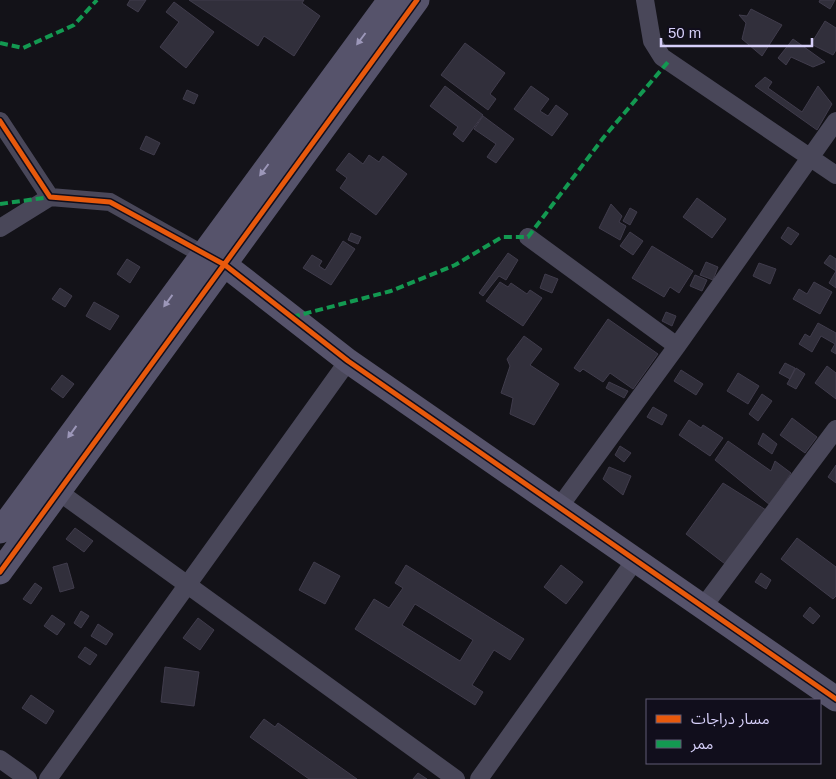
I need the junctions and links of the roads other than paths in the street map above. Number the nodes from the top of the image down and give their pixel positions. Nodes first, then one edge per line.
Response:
1 (390, 0) edge
2 (417, 0) edge
3 (645, 0) edge
4 (836, 120) edge
5 (0, 121) edge
6 (810, 156) junction
7 (836, 175) edge
8 (50, 197) junction
9 (0, 228) edge
10 (528, 237) dead end
11 (202, 254) junction
12 (225, 265) junction
13 (677, 346) junction
14 (348, 361) junction
15 (836, 429) edge
16 (59, 492) junction
17 (560, 506) junction
18 (0, 531) edge
19 (636, 559) junction
20 (0, 572) edge
21 (188, 584) junction
22 (703, 607) junction
23 (836, 699) edge
24 (0, 759) edge
25 (28, 779) edge
26 (48, 779) edge
27 (456, 779) edge
28 (479, 779) edge

1 -> 11 street
2 - 12 street
3 - 6 street
4 - 6 street
5 - 8 street
6 - 7 street
6 - 13 street
8 - 9 street
8 - 11 street
10 - 13 street
11 - 12 street
11 -> 18 street
12 - 14 street
12 - 16 street
13 - 17 street
14 - 17 street
14 - 21 street
15 - 22 street
16 - 20 street
16 - 21 street
17 - 19 street
19 - 22 street
19 - 28 street
21 - 26 street
21 - 27 street
22 - 23 street
24 - 25 street

